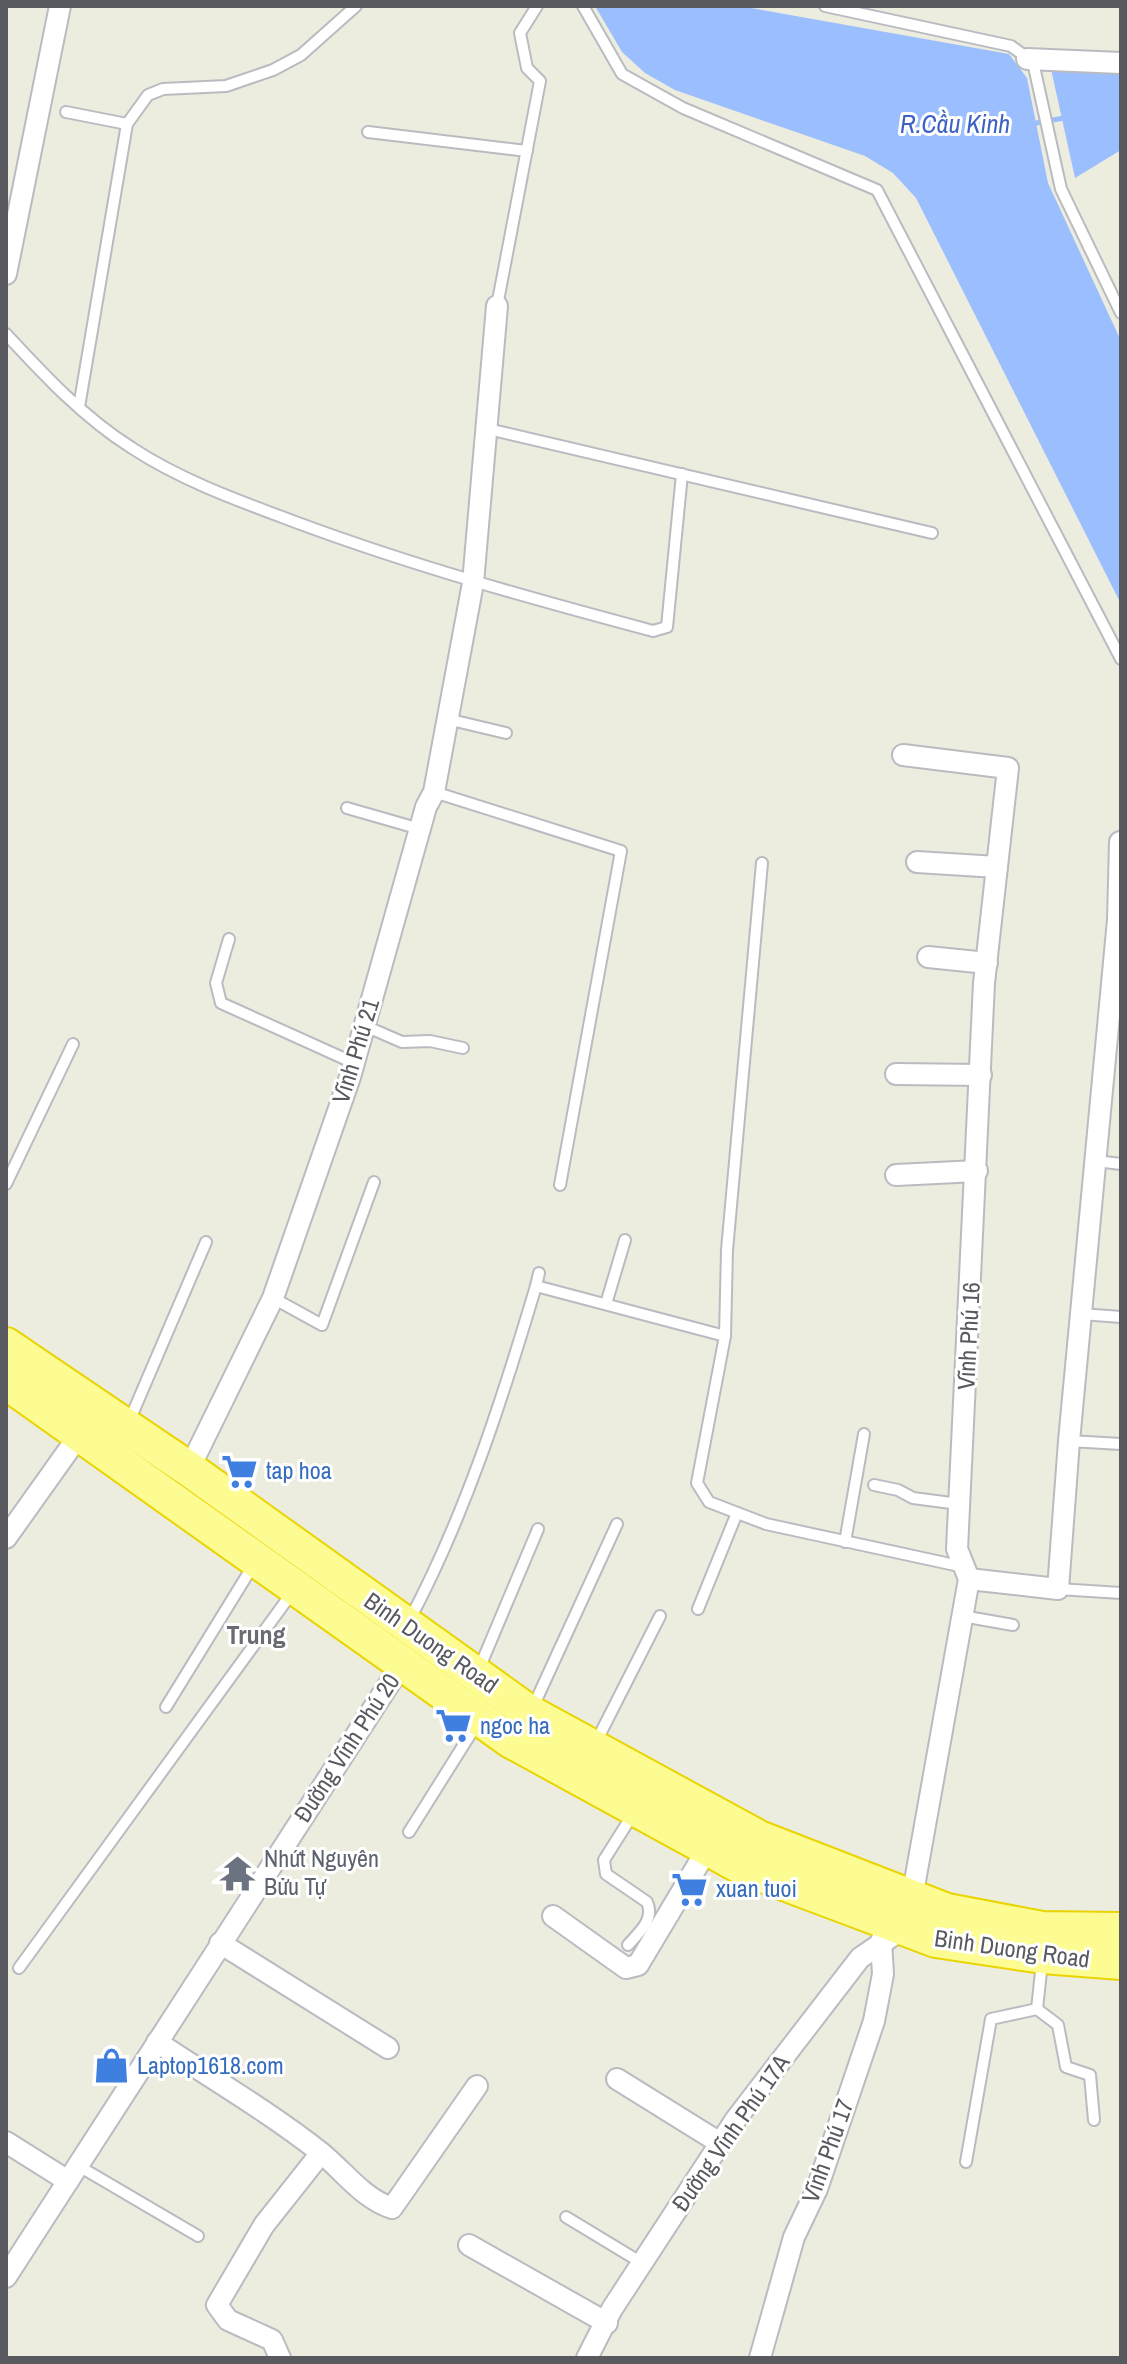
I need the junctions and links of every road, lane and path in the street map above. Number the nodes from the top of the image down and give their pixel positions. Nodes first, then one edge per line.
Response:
1 (60, 6) edge
2 (356, 6) edge
3 (537, 6) edge
4 (583, 6) edge
5 (825, 6) edge
6 (1030, 60) junction
7 (1121, 63) edge
8 (66, 112) dead end
9 (127, 124) junction
10 (368, 132) dead end
11 (527, 151) junction
12 (6, 274) edge
13 (497, 306) joint
14 (1121, 313) edge
15 (6, 334) edge
16 (79, 407) junction
17 (488, 429) junction
18 (682, 474) junction
19 (932, 533) dead end
20 (473, 583) junction
21 (1121, 659) edge
22 (447, 719) junction
23 (506, 733) dead end
24 (903, 755) dead end
25 (434, 792) junction
26 (347, 808) dead end
27 (420, 829) junction
28 (1120, 842) edge
29 (917, 862) dead end
30 (762, 863) dead end
31 (997, 867) junction
32 (1120, 911) edge
33 (229, 939) dead end
34 (928, 957) dead end
35 (987, 963) junction
36 (365, 1026) junction
37 (73, 1044) dead end
38 (463, 1048) dead end
39 (354, 1063) junction
40 (896, 1074) dead end
41 (981, 1075) junction
42 (1096, 1161) junction
43 (1121, 1164) edge
44 (977, 1171) junction
45 (896, 1175) dead end
46 (374, 1182) dead end
47 (6, 1184) edge
48 (560, 1185) dead end
49 (625, 1240) dead end
50 (206, 1242) dead end
51 (539, 1273) dead end
52 (536, 1286) junction
53 (273, 1298) junction
54 (606, 1304) junction
55 (1081, 1314) junction
56 (1121, 1317) edge
57 (725, 1336) junction
58 (6, 1345) edge
59 (6, 1382) edge
60 (126, 1429) junction
61 (80, 1434) junction
62 (864, 1434) dead end
63 (1069, 1441) junction
64 (1121, 1444) edge
65 (189, 1469) junction
66 (874, 1485) dead end
67 (172, 1499) junction
68 (959, 1504) junction
69 (737, 1513) junction
70 (617, 1524) dead end
71 (538, 1529) dead end
72 (6, 1538) edge
73 (845, 1542) junction
74 (255, 1562) junction
75 (966, 1573) junction
76 (295, 1589) junction
77 (1058, 1589) junction
78 (1121, 1593) edge
79 (698, 1609) dead end
80 (660, 1616) dead end
81 (962, 1616) junction
82 (1013, 1625) dead end
83 (406, 1626) junction
84 (402, 1664) junction
85 (476, 1675) junction
86 (166, 1707) dead end
87 (530, 1713) junction
88 (481, 1718) junction
89 (594, 1748) junction
90 (636, 1809) junction
91 (409, 1832) dead end
92 (708, 1848) junction
93 (912, 1898) junction
94 (553, 1916) dead end
95 (1121, 1930) edge
96 (891, 1936) junction
97 (220, 1943) junction
98 (628, 1945) dead end
99 (1043, 1956) junction
100 (1121, 1962) edge
101 (19, 1968) dead end
102 (1037, 2009) junction
103 (157, 2042) junction
104 (388, 2048) dead end
105 (617, 2079) dead end
106 (477, 2086) dead end
107 (1094, 2120) dead end
108 (6, 2142) edge
109 (720, 2143) junction
110 (321, 2153) junction
111 (966, 2162) dead end
112 (72, 2173) junction
113 (566, 2217) dead end
114 (198, 2236) dead end
115 (469, 2245) dead end
116 (642, 2263) junction
117 (6, 2277) edge
118 (607, 2323) junction
119 (280, 2358) edge
120 (587, 2358) edge
121 (760, 2358) edge

1 - 12 street
2 - 9 lane
3 - 11 lane
4 - 21 lane
5 - 6 lane
6 - 7 street
6 - 14 lane
8 - 9 lane
9 - 16 lane
10 - 11 lane
11 - 13 lane
13 - 17 street, Vĩnh Phú 21
15 - 16 lane
16 - 20 lane
17 - 18 lane
17 - 20 street, Vĩnh Phú 21
18 - 19 lane
18 - 20 lane
20 - 22 street, Vĩnh Phú 21
22 - 23 lane
22 - 25 street, Vĩnh Phú 21
24 - 31 street, Vĩnh Phú 16
25 - 27 street, Vĩnh Phú 21
25 - 48 lane
26 - 27 lane
27 - 36 street, Vĩnh Phú 21
28 - 32 street
29 - 31 street
30 - 57 lane
31 - 35 street, Vĩnh Phú 16
32 - 42 street
33 - 39 lane
34 - 35 street
35 - 41 street, Vĩnh Phú 16
36 - 38 lane
36 - 39 street, Vĩnh Phú 21
37 - 47 lane
39 - 53 street, Vĩnh Phú 21
40 - 41 street
41 - 44 street, Vĩnh Phú 16
42 - 43 lane
42 - 55 street
44 - 45 street
44 - 68 street, Vĩnh Phú 16
46 - 53 lane
49 - 54 lane
50 - 60 lane
51 - 52 lane
52 - 54 lane
52 - 83 lane
53 - 65 street, Vĩnh Phú 21
54 - 57 lane
55 - 56 lane
55 - 63 street
57 - 69 lane
58 - 60 highway, Binh Duong Road
59 - 61 highway, Binh Duong Road
60 - 65 highway, Binh Duong Road
61 - 67 highway, Binh Duong Road
61 - 72 street
62 - 73 lane
63 - 64 lane
63 - 77 street
65 - 67 highway
65 - 83 highway, Binh Duong Road
66 - 68 lane
67 - 74 highway, Binh Duong Road
68 - 75 street, Vĩnh Phú 16
69 - 73 lane
69 - 79 lane
70 - 87 lane
71 - 85 lane
73 - 75 lane
74 - 76 highway, Binh Duong Road
74 - 86 lane
75 - 77 street
75 - 81 street, Vĩnh Phú 16
76 - 84 highway, Binh Duong Road
76 - 101 lane
77 - 78 lane
80 - 89 lane
81 - 82 lane
81 - 93 street, Vĩnh Phú 16
83 - 85 highway, Binh Duong Road
84 - 88 highway, Binh Duong Road
84 - 97 street, Đường Vĩnh Phú 20
85 - 87 highway, Binh Duong Road
87 - 89 highway, Binh Duong Road
88 - 90 highway, Binh Duong Road
88 - 91 lane
89 - 93 highway, Binh Duong Road
90 - 92 highway, Binh Duong Road
90 - 98 lane
92 - 94 street
92 - 96 highway, Binh Duong Road
93 - 95 highway, Binh Duong Road
96 - 99 highway, Binh Duong Road
96 - 109 street, Đường Vĩnh Phú 17A
96 - 121 street, Vĩnh Phú 17
97 - 103 street, Đường Vĩnh Phú 20
97 - 104 street
99 - 100 highway, Binh Duong Road
99 - 102 lane
102 - 107 lane
102 - 111 lane
103 - 110 street
103 - 112 street, Đường Vĩnh Phú 20
105 - 109 street
106 - 110 street
108 - 112 street
109 - 116 street, Đường Vĩnh Phú 17A
110 - 119 street
112 - 114 lane
112 - 117 street, Đường Vĩnh Phú 20
113 - 116 lane
115 - 118 street
116 - 118 street, Đường Vĩnh Phú 17A
118 - 120 street, Đường Vĩnh Phú 17A

